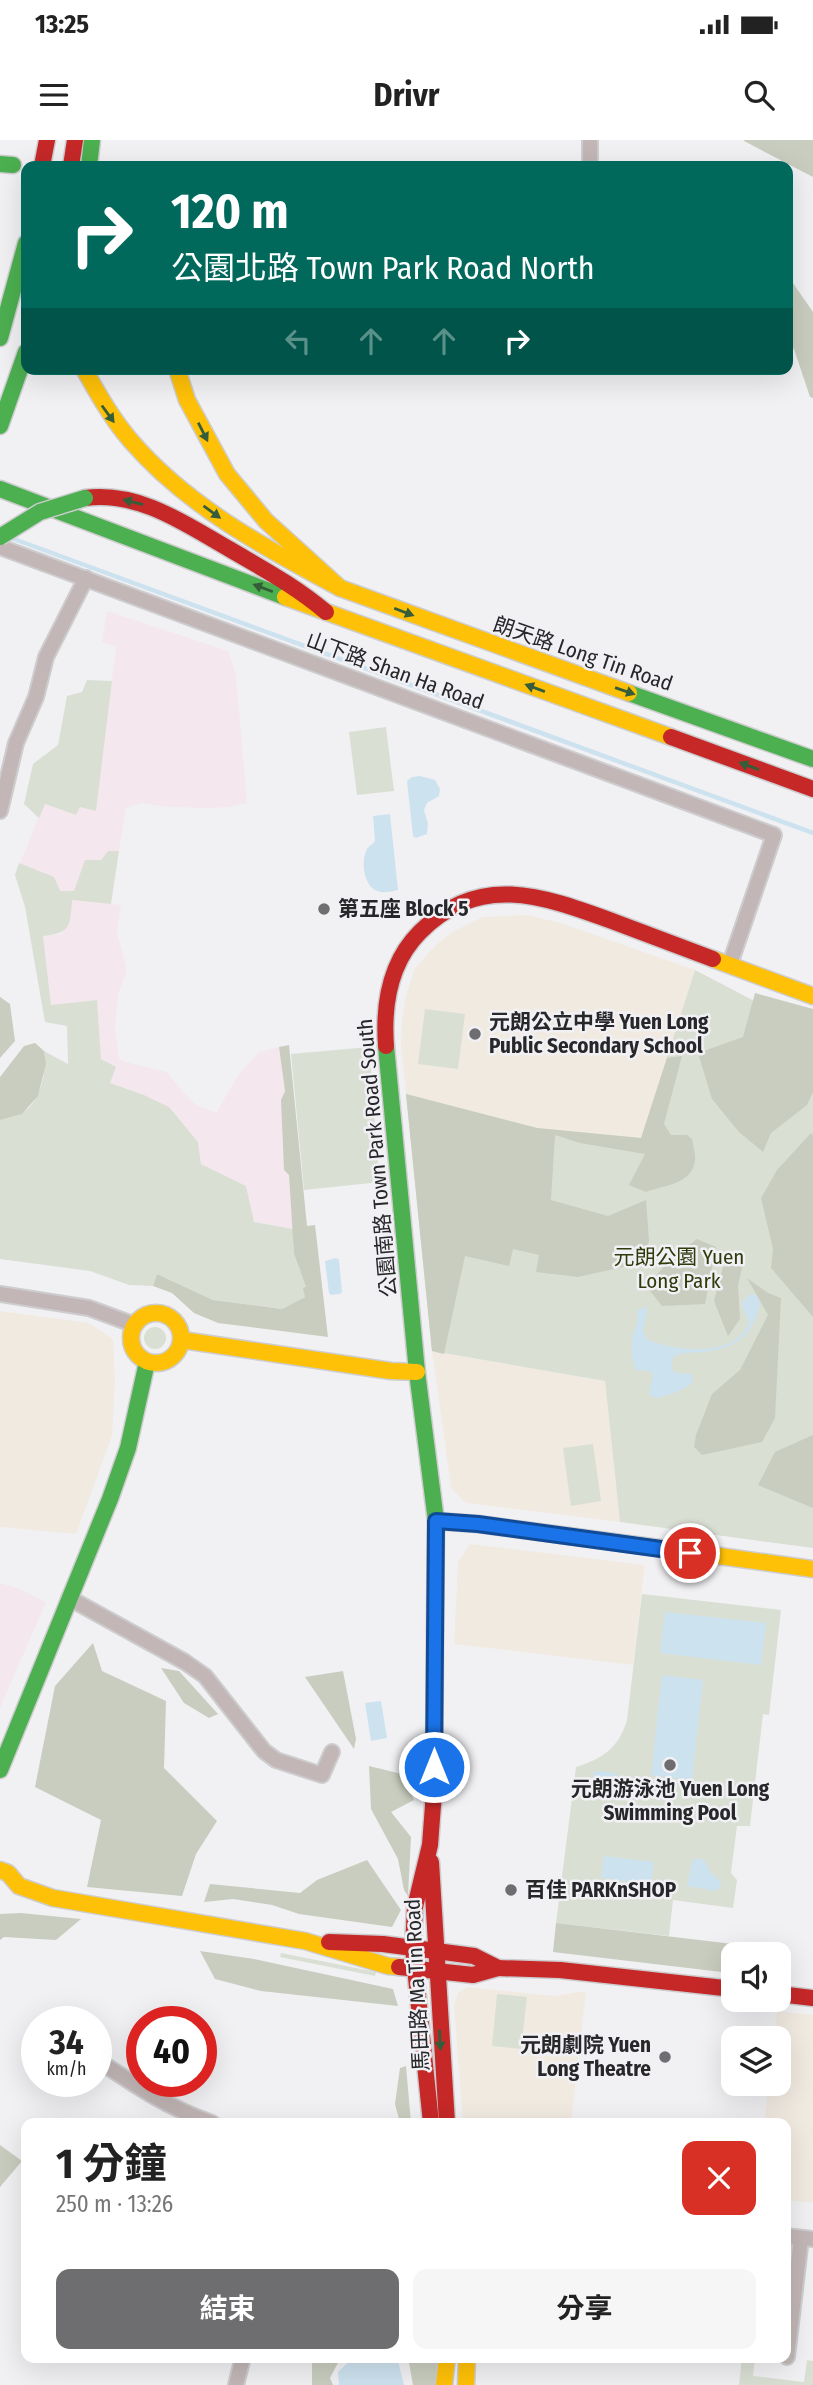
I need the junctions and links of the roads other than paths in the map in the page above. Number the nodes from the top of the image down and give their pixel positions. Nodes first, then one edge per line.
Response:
1 (47, 140) edge
2 (75, 140) edge
3 (92, 140) edge
4 (590, 140) edge
5 (43, 161) edge
6 (72, 161) edge
7 (90, 161) edge
8 (590, 161) edge
9 (21, 261) edge
10 (0, 338) edge
11 (21, 366) edge
12 (87, 375) edge
13 (179, 375) edge
14 (0, 426) edge
15 (0, 489) edge
16 (0, 537) edge
17 (6, 549) edge
18 (0, 563) edge
19 (86, 578) junction
20 (340, 588) junction
21 (327, 612) junction
22 (813, 759) edge
23 (813, 789) edge
24 (0, 811) edge
25 (730, 964) junction
26 (813, 996) edge
27 (0, 1294) edge
28 (135, 1325) junction
29 (182, 1340) junction
30 (146, 1362) junction
31 (416, 1372) junction
32 (436, 1521) junction
33 (813, 1569) edge
34 (69, 1598) junction
35 (332, 1752) dead end
36 (0, 1770) edge
37 (430, 1845) junction
38 (0, 1870) edge
39 (19, 1886) junction
40 (1, 1891) edge
41 (305, 1941) junction
42 (413, 1948) junction
43 (437, 1951) junction
44 (498, 1968) junction
45 (414, 1969) junction
46 (439, 1972) junction
47 (721, 1988) edge
48 (791, 1995) edge
49 (813, 1998) edge
50 (112, 2069) edge
51 (197, 2118) edge
52 (430, 2118) edge
53 (447, 2118) edge
54 (800, 2238) edge
55 (791, 2320) edge
56 (242, 2363) edge
57 (446, 2363) edge
58 (236, 2385) edge
59 (444, 2385) edge

1 - 5 main road
2 - 6 main road
3 - 7 main road
4 - 8 street
9 - 10 main road
11 - 14 main road
12 -> 20 main road
13 -> 20 main road
21 -> 15 main road
21 -> 16 main road, bridge
17 - 18 street
17 - 19 street, 山下路 Shan Ha Road
19 - 24 street
19 - 25 street, 山下路 Shan Ha Road
20 -> 22 main road, 朗天路 Long Tin Road
23 -> 21 main road
25 - 26 main road, 公園南路 Town Park Road South
25 - 31 main road, 公園南路 Town Park Road South
27 - 28 street
28 - 29 main road
28 - 30 main road
29 - 30 main road
29 - 31 main road
30 - 34 main road
31 - 32 main road, 公園南路 Town Park Road South
32 - 33 main road
32 - 37 main road, 馬田路 Ma Tin Road
34 - 35 street
34 - 36 main road
37 - 42 main road, 馬田路 Ma Tin Road
37 - 43 main road, 馬田路 Ma Tin Road
38 - 39 main road
39 - 40 main road
39 - 41 main road
41 - 42 main road
41 - 45 main road
42 - 43 main road
42 - 45 main road, 馬田路 Ma Tin Road
43 - 44 main road
43 - 46 main road, 馬田路 Ma Tin Road
44 - 46 main road
44 - 47 main road
45 - 46 main road
45 - 52 main road, 馬田路 Ma Tin Road
46 -> 53 main road, 馬田路 Ma Tin Road
48 - 49 main road
50 - 51 street
54 - 55 street
56 - 58 street
57 - 59 main road

